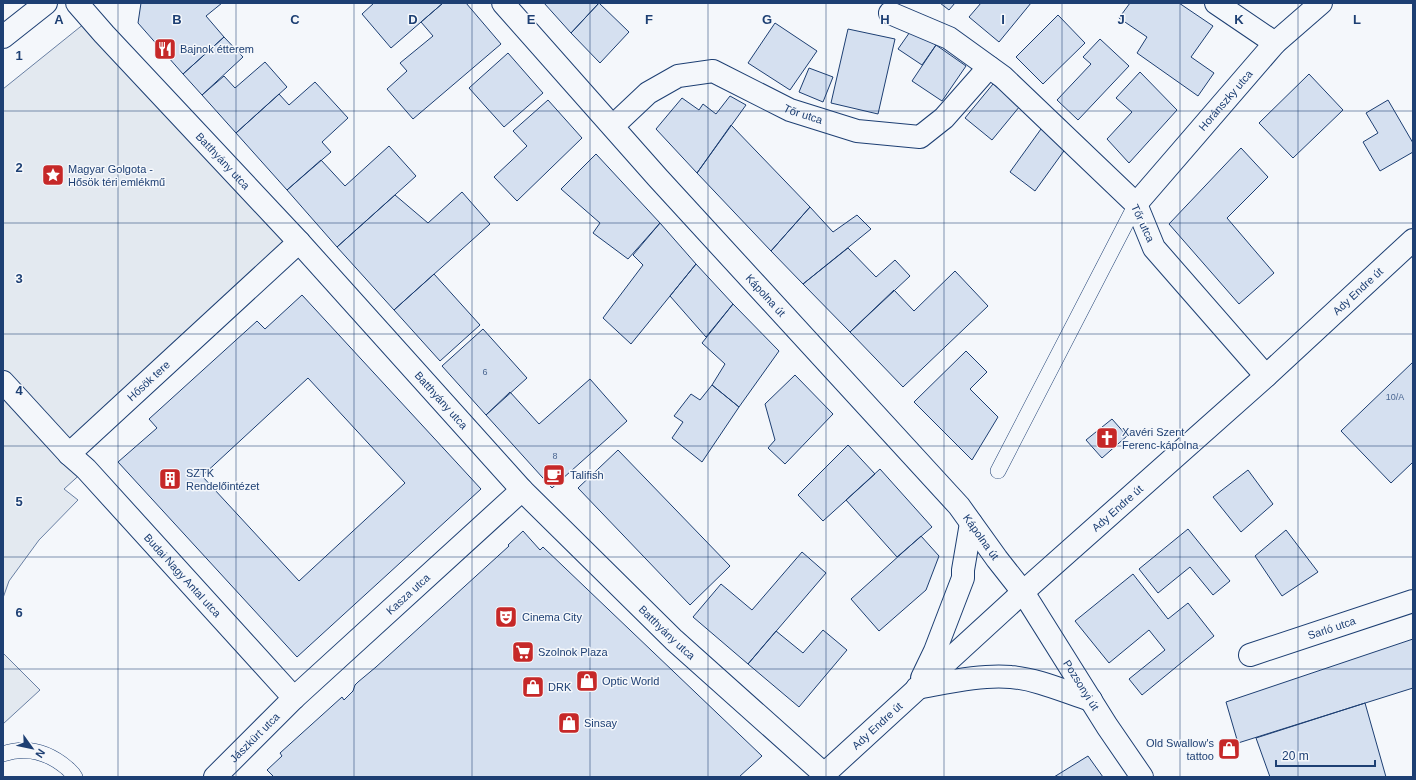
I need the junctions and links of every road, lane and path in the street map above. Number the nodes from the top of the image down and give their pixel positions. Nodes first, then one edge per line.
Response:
1 (46, 3) edge
2 (77, 3) edge
3 (503, 3) edge
4 (1216, 3) edge
5 (1321, 3) edge
6 (890, 12) dead end
7 (3, 37) edge
8 (1275, 43) junction
9 (989, 67) junction
10 (613, 126) junction
11 (1136, 204) junction
12 (1413, 240) edge
13 (299, 242) junction
14 (1266, 376) junction
15 (3, 382) edge
16 (69, 454) junction
17 (998, 471) dead end
18 (522, 490) junction
19 (971, 523) junction
20 (1023, 592) junction
21 (1413, 601) edge
22 (1250, 654) dead end
23 (917, 688) junction
24 (294, 698) junction
25 (1091, 700) junction
26 (3, 754) edge
27 (824, 776) edge
28 (75, 777) edge
29 (215, 777) edge
30 (1142, 777) edge

1 - 7 street
2 - 13 street, Batthyány utca
3 - 10 street, Kápolna út
4 - 8 street
5 - 8 street, Horánszky utca
6 - 9 street, Tőr utca
8 - 11 street, Horánszky utca
9 - 10 street, Tőr utca
9 - 11 street, Tőr utca
10 - 19 street, Kápolna út
11 - 14 street, Tőr utca
11 - 17 lane
12 - 14 street, Ady Endre út
13 - 16 street, Hősök tere
13 - 18 street, Batthyány utca
14 - 20 street, Ady Endre út
15 - 16 street
16 - 24 street, Budai Nagy Antal utca
18 - 24 street, Kasza utca
18 - 27 street, Batthyány utca
19 - 20 street, Kápolna út
19 - 23 street
20 - 23 street, Ady Endre út
20 - 25 street, Pozsonyi út
21 - 22 street, Sarló utca
23 - 25 street
23 - 27 street, Ady Endre út
24 - 29 street, Jászkürt utca
25 - 30 street, Pozsonyi út
26 - 28 lane

